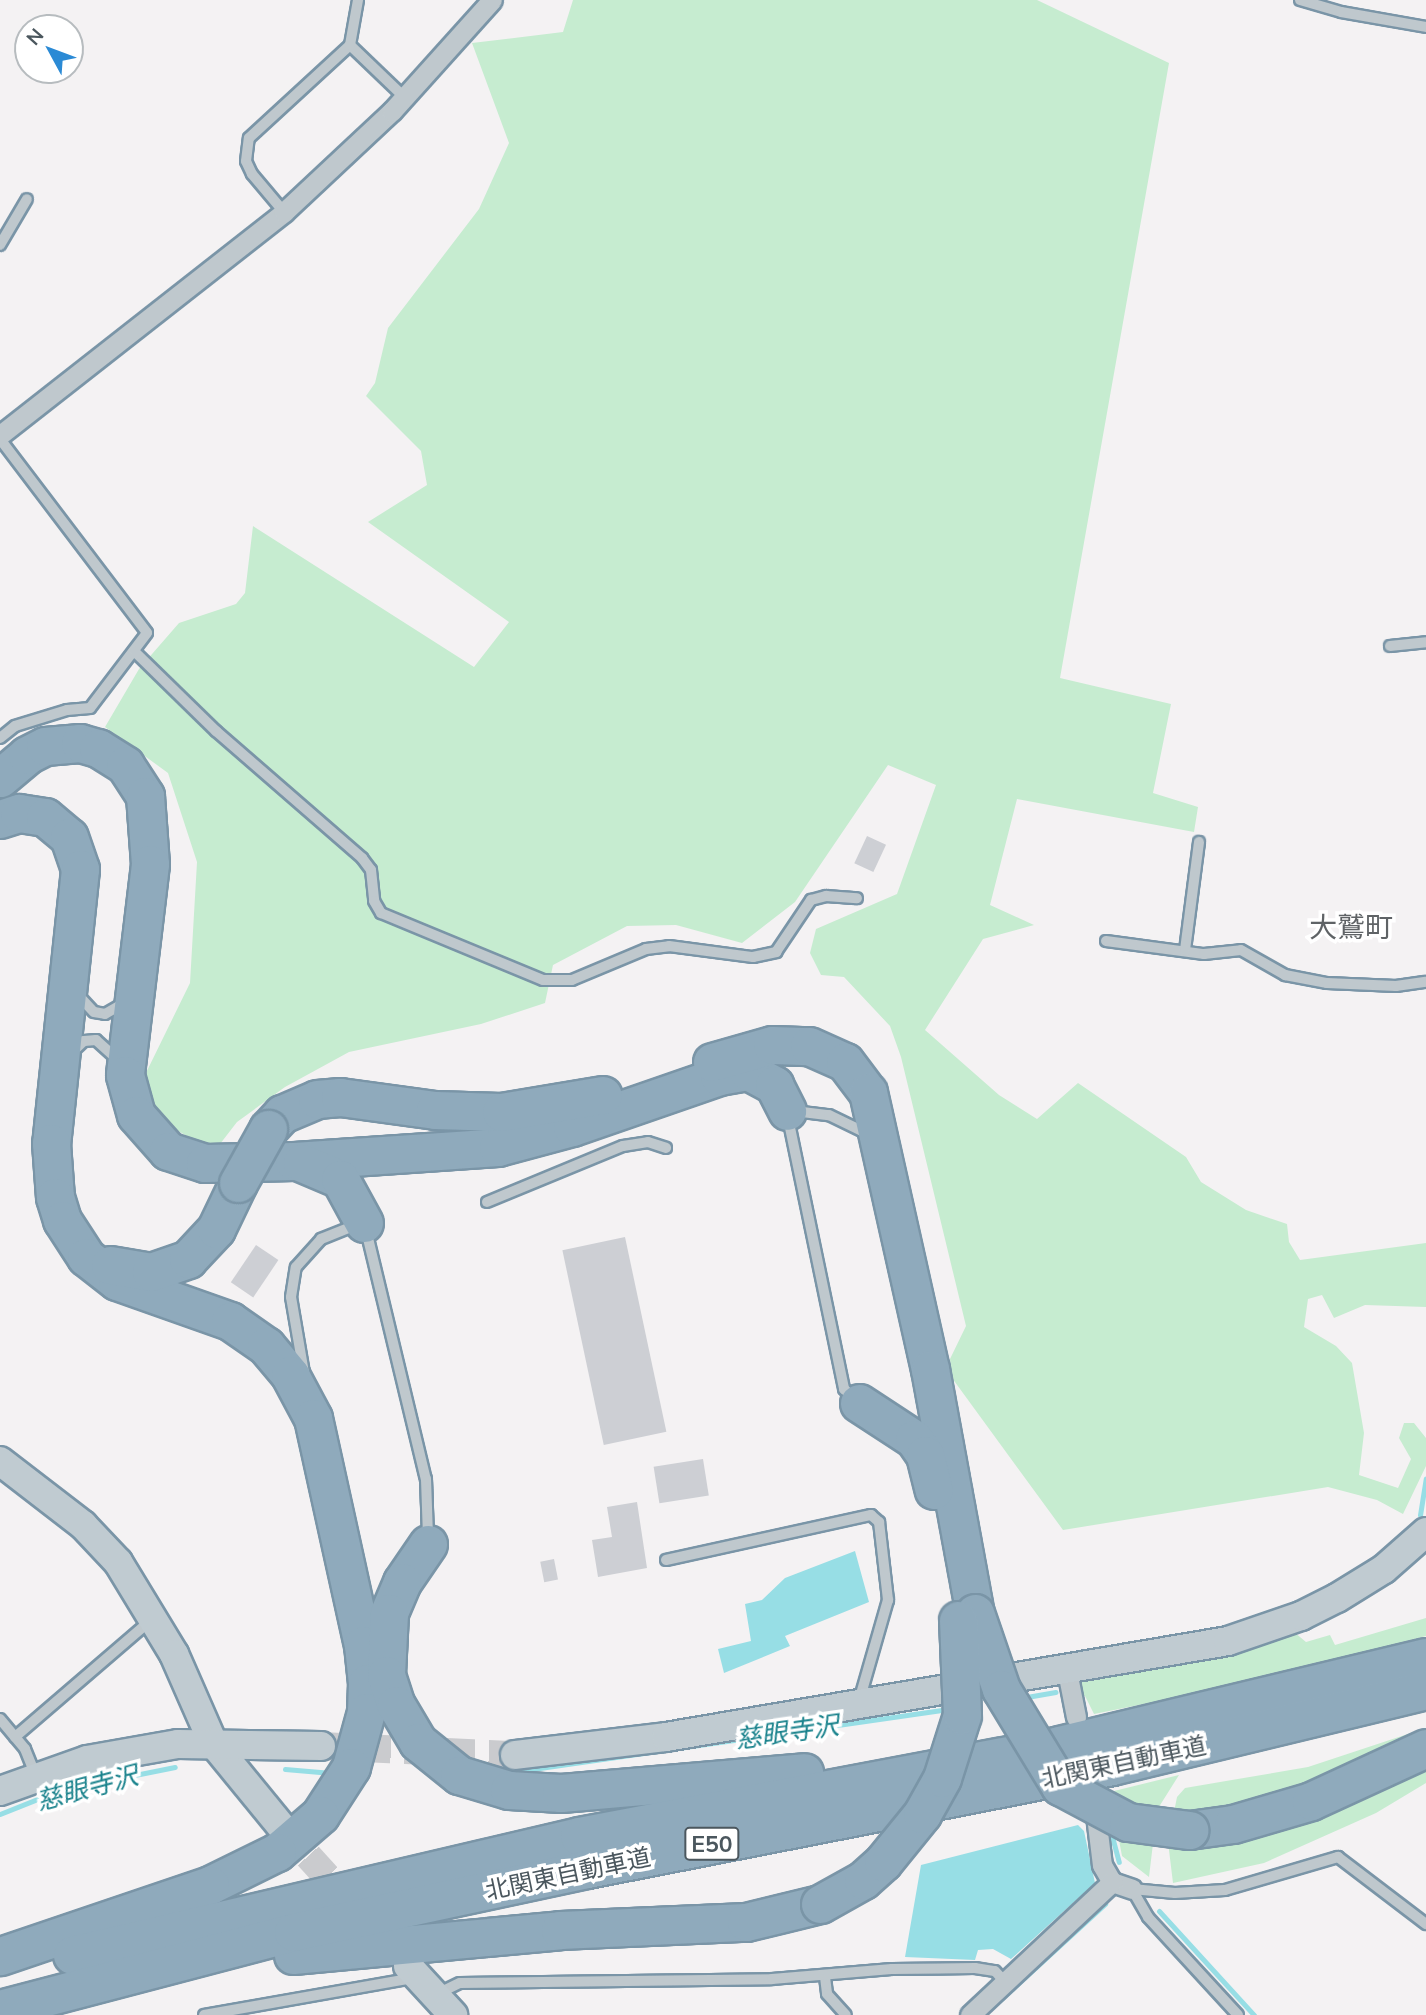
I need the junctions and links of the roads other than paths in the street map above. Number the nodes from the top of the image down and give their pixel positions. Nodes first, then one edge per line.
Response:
1 (358, 0) edge
2 (492, 0) edge
3 (1300, 0) edge
4 (1426, 27) edge
5 (350, 45) junction
6 (404, 97) junction
7 (27, 199) dead end
8 (284, 212) junction
9 (0, 245) edge
10 (0, 437) edge
11 (1426, 642) edge
12 (1390, 646) dead end
13 (134, 651) junction
14 (0, 738) edge
15 (0, 778) edge
16 (0, 819) edge
17 (1199, 842) dead end
18 (858, 898) dead end
19 (1106, 941) dead end
20 (1185, 950) junction
21 (72, 976) junction
22 (1426, 982) edge
23 (135, 987) junction
24 (61, 1066) junction
25 (125, 1075) junction
26 (787, 1111) junction
27 (666, 1148) dead end
28 (883, 1150) junction
29 (294, 1161) junction
30 (487, 1202) dead end
31 (364, 1223) junction
32 (72, 1238) junction
33 (859, 1403) joint
34 (313, 1418) junction
35 (0, 1461) edge
36 (1426, 1532) edge
37 (428, 1544) joint
38 (666, 1560) dead end
39 (967, 1616) junction
40 (154, 1618) junction
41 (1426, 1657) edge
42 (1067, 1671) junction
43 (1426, 1690) edge
44 (859, 1706) junction
45 (0, 1719) edge
46 (1068, 1731) junction
47 (15, 1737) junction
48 (214, 1743) junction
49 (321, 1746) tunnel mouth
50 (1426, 1748) edge
51 (515, 1755) tunnel mouth
52 (36, 1777) junction
53 (0, 1791) edge
54 (1093, 1794) dead end
55 (280, 1825) tunnel mouth
56 (1112, 1882) junction
57 (1132, 1889) junction
58 (1426, 1924) edge
59 (0, 1956) edge
60 (0, 1975) edge
61 (825, 1977) junction
62 (1005, 1982) junction
63 (428, 1988) edge
64 (47, 1997) junction
65 (0, 2009) edge
66 (204, 2015) edge
67 (846, 2015) edge
68 (970, 2015) edge
69 (1238, 2015) edge

1 - 5 lane
2 - 6 street
3 - 4 lane
5 - 6 lane
5 - 8 lane
6 - 8 street
7 - 9 lane
8 - 10 street
10 - 13 lane
11 - 12 lane
13 - 14 lane
13 - 18 lane
15 - 23 highway
16 - 21 highway
17 - 20 lane
19 - 20 lane
20 - 22 lane
21 - 23 lane
21 - 24 highway
23 - 25 highway
24 - 25 lane
24 - 32 highway
25 - 29 highway
26 - 28 lane
26 - 29 highway
26 - 33 lane
27 - 30 lane
28 - 32 highway, bridge
28 - 39 highway
29 - 31 highway
31 - 34 lane
31 - 37 lane
32 - 34 highway
33 - 39 highway
34 - 59 highway
35 - 40 street
36 - 42 street
37 - 46 highway
38 - 44 lane
39 - 50 highway, bridge
39 - 64 highway, bridge
40 - 47 lane
40 - 48 street
41 - 46 highway, 北関東自動車道 / E50
42 - 44 street
42 - 46 street
43 - 64 highway, 北関東自動車道 / E50
44 - 51 street
45 - 47 lane
46 - 60 highway, 北関東自動車道 / E50
47 - 52 lane
48 - 49 street
48 - 52 street
48 - 55 street
52 - 53 street
54 - 56 street
56 - 57 street
56 - 62 street
57 - 58 lane
57 - 69 lane
61 - 62 lane
61 - 63 lane
61 - 67 lane
62 - 68 street
63 - 66 lane
64 - 65 highway, 北関東自動車道 / E50

